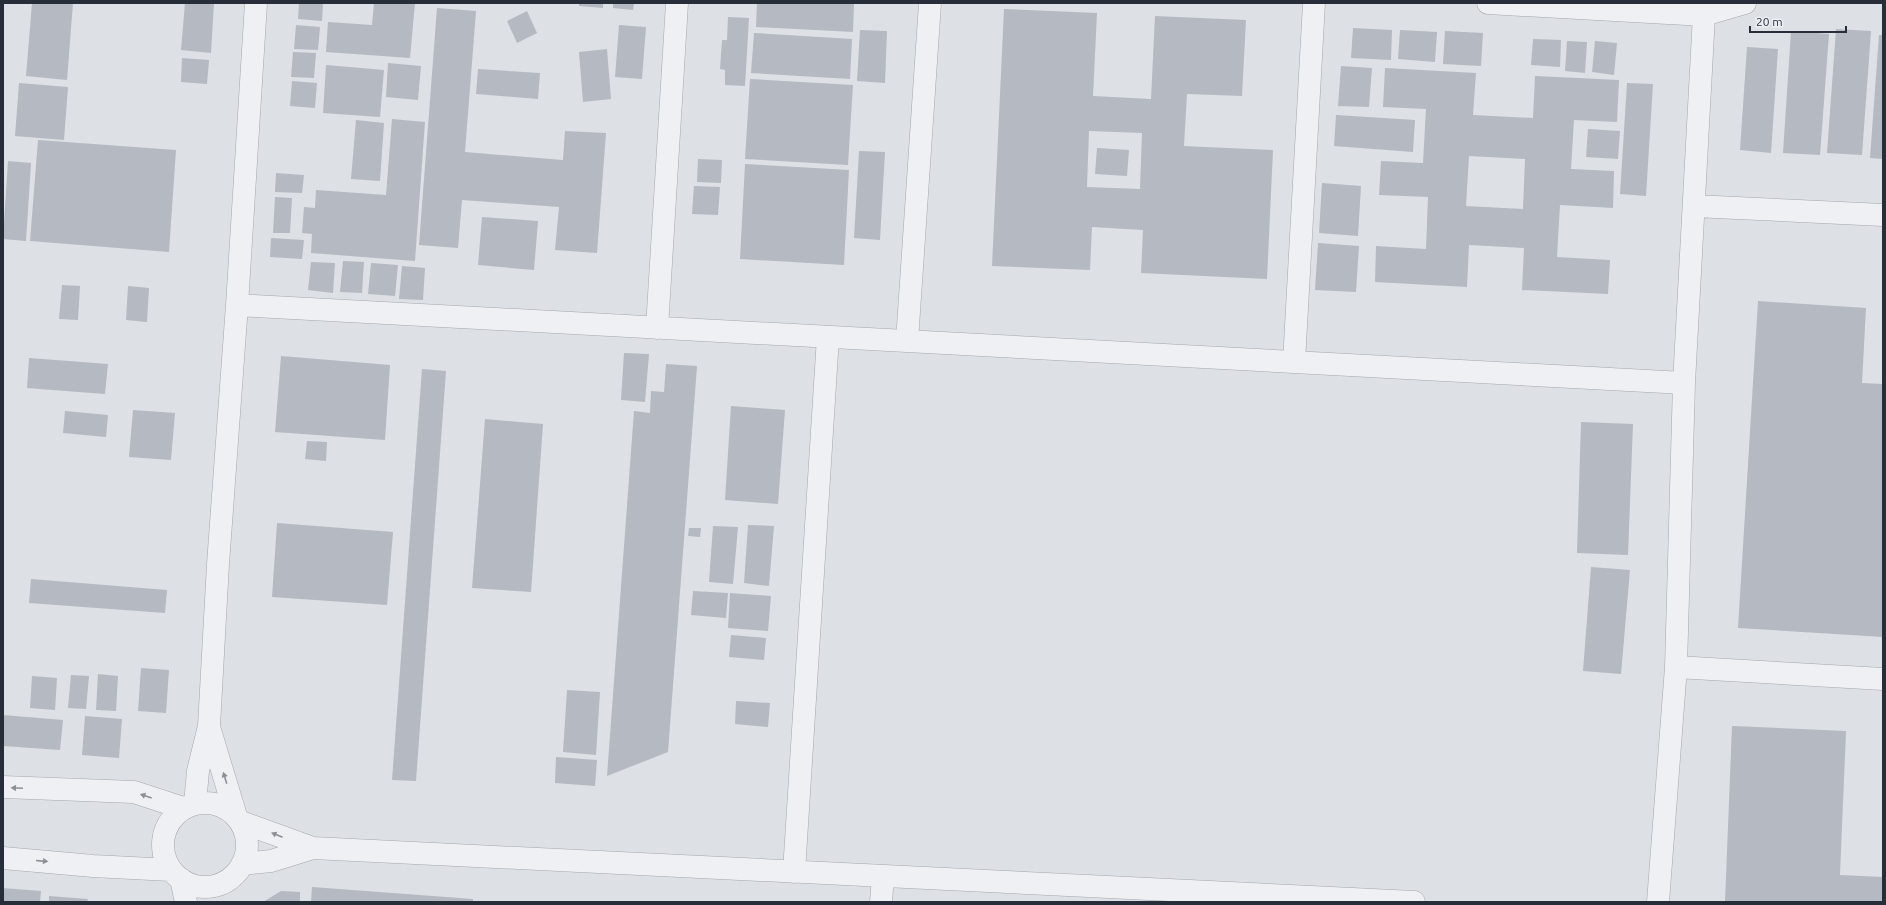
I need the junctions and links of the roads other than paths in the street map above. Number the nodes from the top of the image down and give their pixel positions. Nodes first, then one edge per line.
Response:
1 (256, 3) edge
2 (677, 3) edge
3 (930, 3) edge
4 (1314, 3) edge
5 (1488, 3) edge
6 (1745, 3) edge
7 (1704, 15) junction
8 (1694, 206) junction
9 (1883, 216) edge
10 (237, 305) junction
11 (658, 328) junction
12 (828, 337) junction
13 (907, 341) junction
14 (1294, 362) junction
15 (1684, 383) junction
16 (1676, 667) junction
17 (1883, 679) edge
18 (209, 726) junction
19 (3, 787) edge
20 (189, 806) junction
21 (238, 819) junction
22 (313, 848) junction
23 (3, 858) edge
24 (238, 870) junction
25 (794, 872) junction
26 (176, 874) junction
27 (883, 876) junction
28 (1262, 898) edge
29 (186, 902) edge
30 (224, 902) edge
31 (882, 902) edge
32 (1414, 902) edge
33 (1658, 902) edge

1 - 10 lane
2 - 11 lane
3 - 13 lane
4 - 14 lane
5 - 7 lane
6 - 7 lane
7 - 8 lane
8 - 9 lane
8 - 15 lane
10 - 11 lane
10 - 18 lane
11 - 12 lane
12 - 13 lane
12 - 25 lane
13 - 14 lane
14 - 15 lane
15 - 16 lane
16 - 17 lane
16 - 33 lane
18 - 20 lane
21 -> 18 lane
20 -> 19 lane
20 - 21 lane
20 - 26 lane
22 -> 21 lane
21 - 24 lane
22 - 24 lane
22 - 25 lane
23 -> 26 lane
24 - 26 lane
24 - 30 lane
25 - 27 lane
26 - 29 lane
27 - 28 lane
27 - 31 lane
28 - 32 lane

